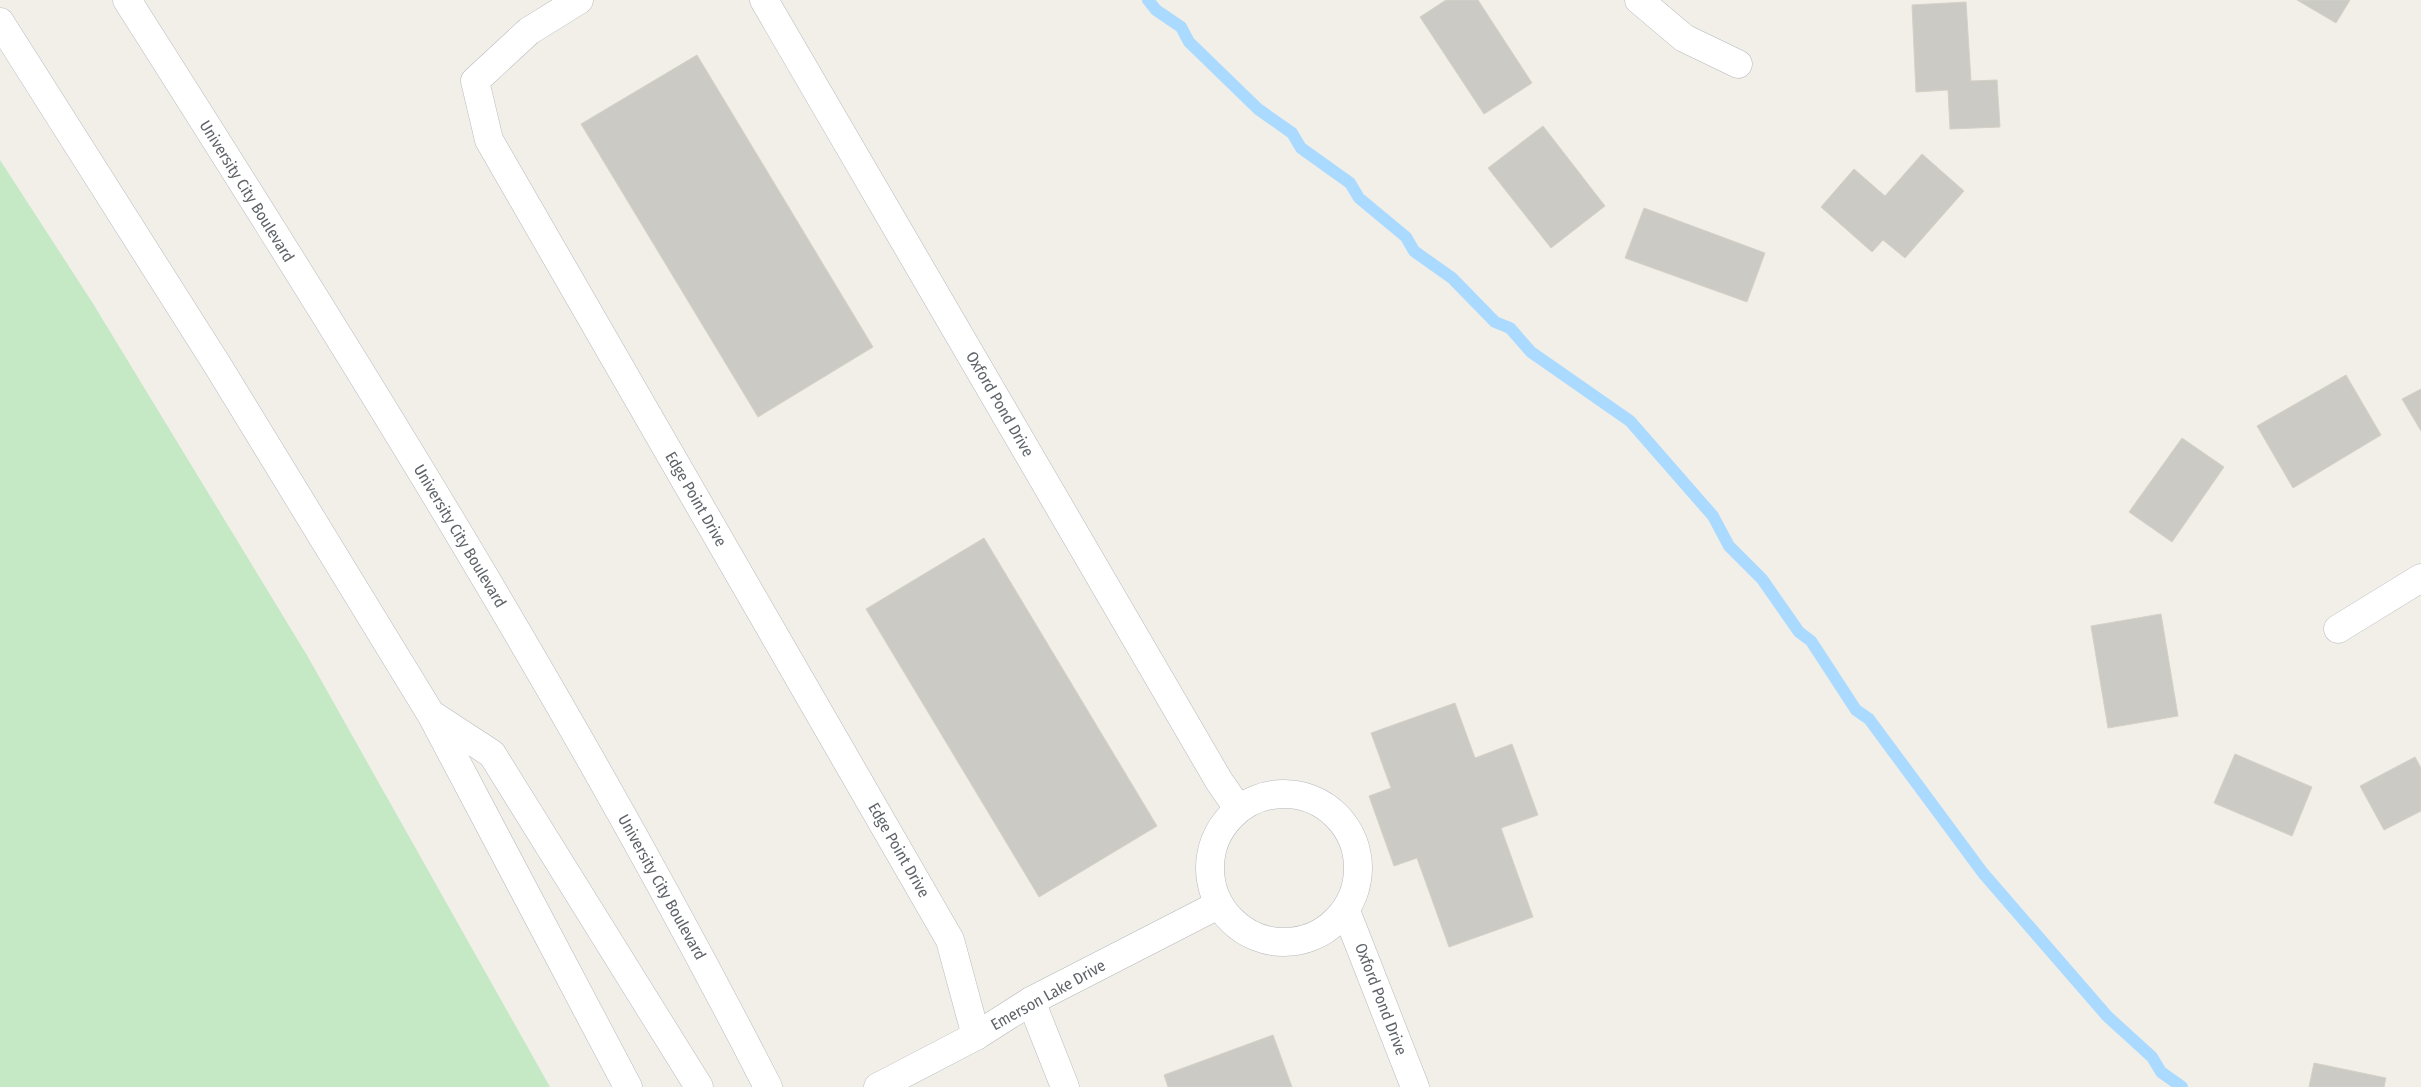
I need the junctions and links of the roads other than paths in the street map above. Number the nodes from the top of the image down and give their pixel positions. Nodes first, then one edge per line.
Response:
1 (127, 0) edge
2 (579, 0) edge
3 (764, 0) edge
4 (1638, 0) edge
5 (0, 22) edge
6 (1738, 64) dead end
7 (2421, 578) edge
8 (2338, 629) dead end
9 (432, 716) junction
10 (1237, 807) junction
11 (1218, 905) junction
12 (1346, 911) junction
13 (1031, 1001) junction
14 (976, 1036) junction
15 (628, 1087) edge
16 (699, 1087) edge
17 (768, 1087) edge
18 (878, 1087) edge
19 (1065, 1087) edge
20 (1415, 1087) edge

1 - 17 street, University City Boulevard
2 - 14 street, Edge Point Drive
3 - 10 street, Oxford Pond Drive
4 - 6 street
5 - 9 street
7 - 8 street
9 - 15 street
9 - 16 street
10 - 11 street
10 - 12 street
11 - 12 street
11 - 13 street, Emerson Lake Drive
12 - 20 street, Oxford Pond Drive
13 - 14 street, Emerson Lake Drive
13 - 19 street
14 - 18 street, Emerson Lake Drive

